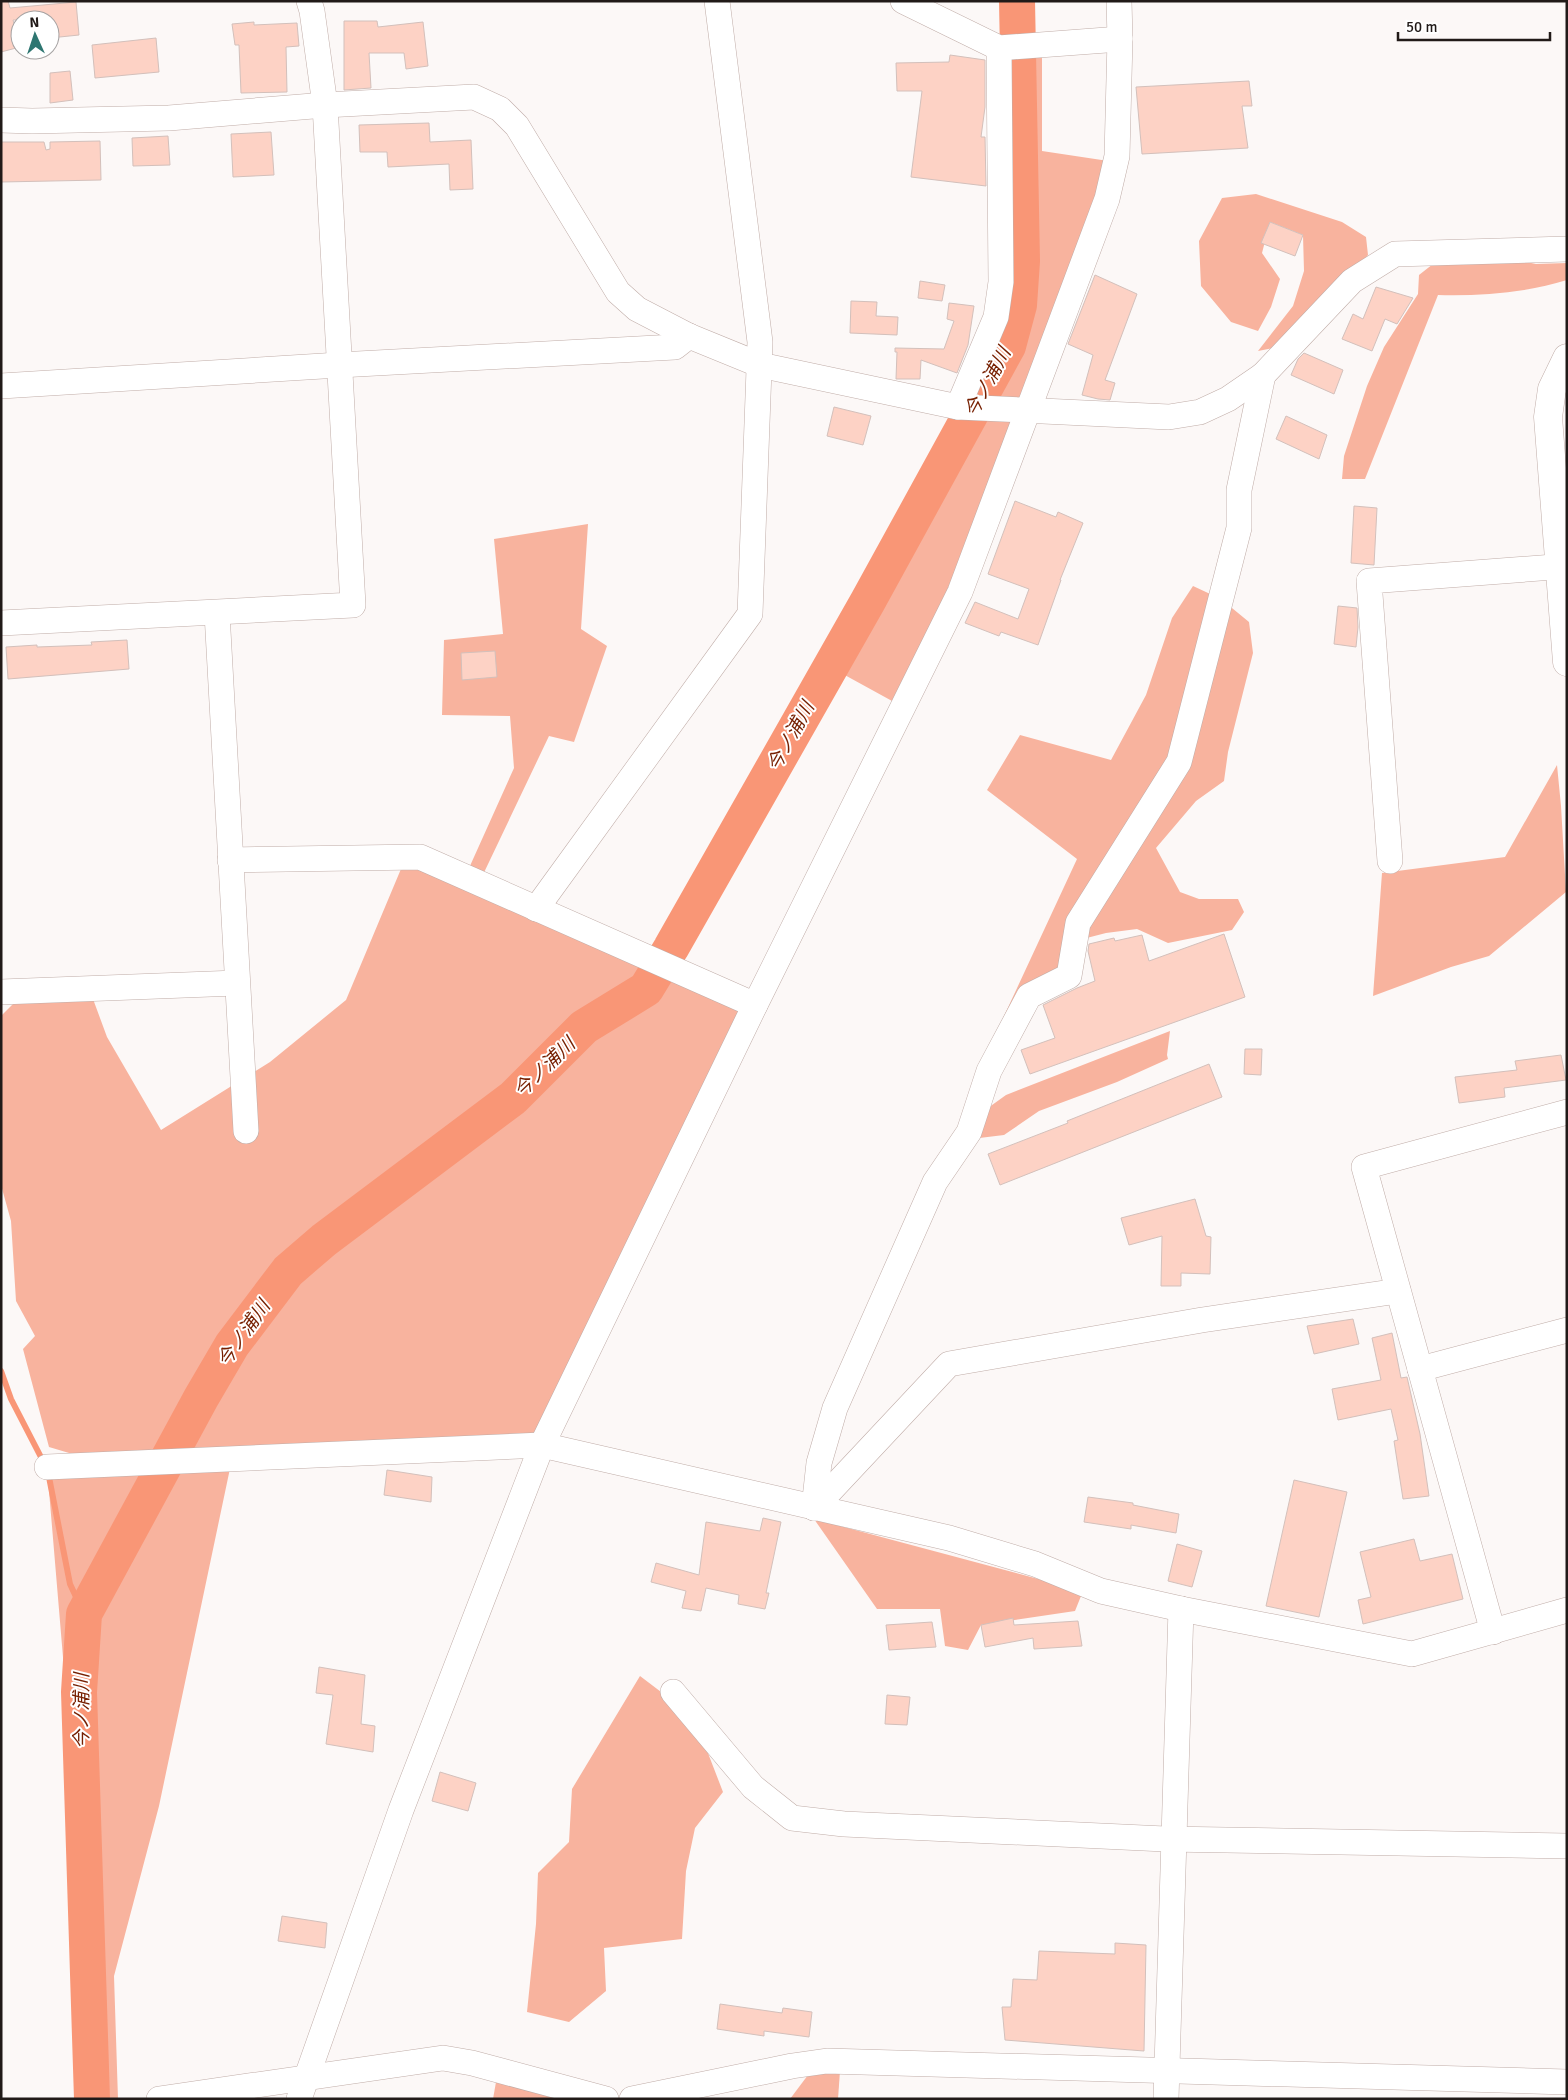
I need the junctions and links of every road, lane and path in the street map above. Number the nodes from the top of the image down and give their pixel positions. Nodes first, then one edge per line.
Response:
1 (309, 1) edge
2 (717, 1) edge
3 (903, 1) edge
4 (1119, 1) edge
5 (1120, 40) junction
6 (999, 48) junction
7 (325, 105) junction
8 (1, 120) edge
9 (1567, 249) edge
10 (689, 336) junction
11 (1567, 358) edge
12 (339, 365) junction
13 (760, 365) junction
14 (1263, 375) junction
15 (1, 386) edge
16 (958, 407) junction
17 (1028, 409) junction
18 (1563, 566) edge
19 (217, 613) junction
20 (1, 623) edge
21 (1567, 662) edge
22 (230, 860) junction
23 (1390, 861) dead end
24 (536, 909) junction
25 (238, 983) junction
26 (1, 992) edge
27 (755, 1005) junction
28 (1567, 1112) edge
29 (246, 1131) dead end
30 (1398, 1291) junction
31 (1567, 1330) edge
32 (1420, 1369) junction
33 (542, 1445) junction
34 (47, 1467) dead end
35 (814, 1508) junction
36 (1181, 1609) junction
37 (1567, 1610) edge
38 (1493, 1632) junction
39 (673, 1692) dead end
40 (1174, 1839) junction
41 (1567, 1846) edge
42 (1167, 2072) junction
43 (1567, 2082) edge
44 (303, 2088) edge
45 (159, 2099) edge
46 (606, 2099) edge
47 (632, 2099) edge
48 (1166, 2099) edge

1 - 7 street
2 - 13 street
3 - 6 street
4 - 5 street
5 - 6 street
5 - 17 street
6 - 16 street
7 - 8 street
7 - 10 street
7 - 12 street
9 - 14 street
10 - 12 street
10 - 13 street
11 - 18 street
12 - 15 street
12 - 19 street
13 - 16 street
13 - 24 street
14 - 17 street
14 - 35 street
16 - 17 street
17 - 27 street
18 - 21 street
18 - 23 street
19 - 20 street
19 - 22 street
22 - 24 street
22 - 25 street
24 - 27 street
25 - 26 street
25 - 29 street
27 - 33 street
28 - 30 street
30 - 32 street
30 - 35 street
31 - 32 street
32 - 38 street
33 - 34 street
33 - 35 street
33 - 44 street
35 - 36 street
36 - 38 street
36 - 40 street
37 - 38 street
39 - 40 street
40 - 41 street
40 - 42 street
42 - 43 street
42 - 47 street
42 - 48 street
44 - 45 street
44 - 46 street

